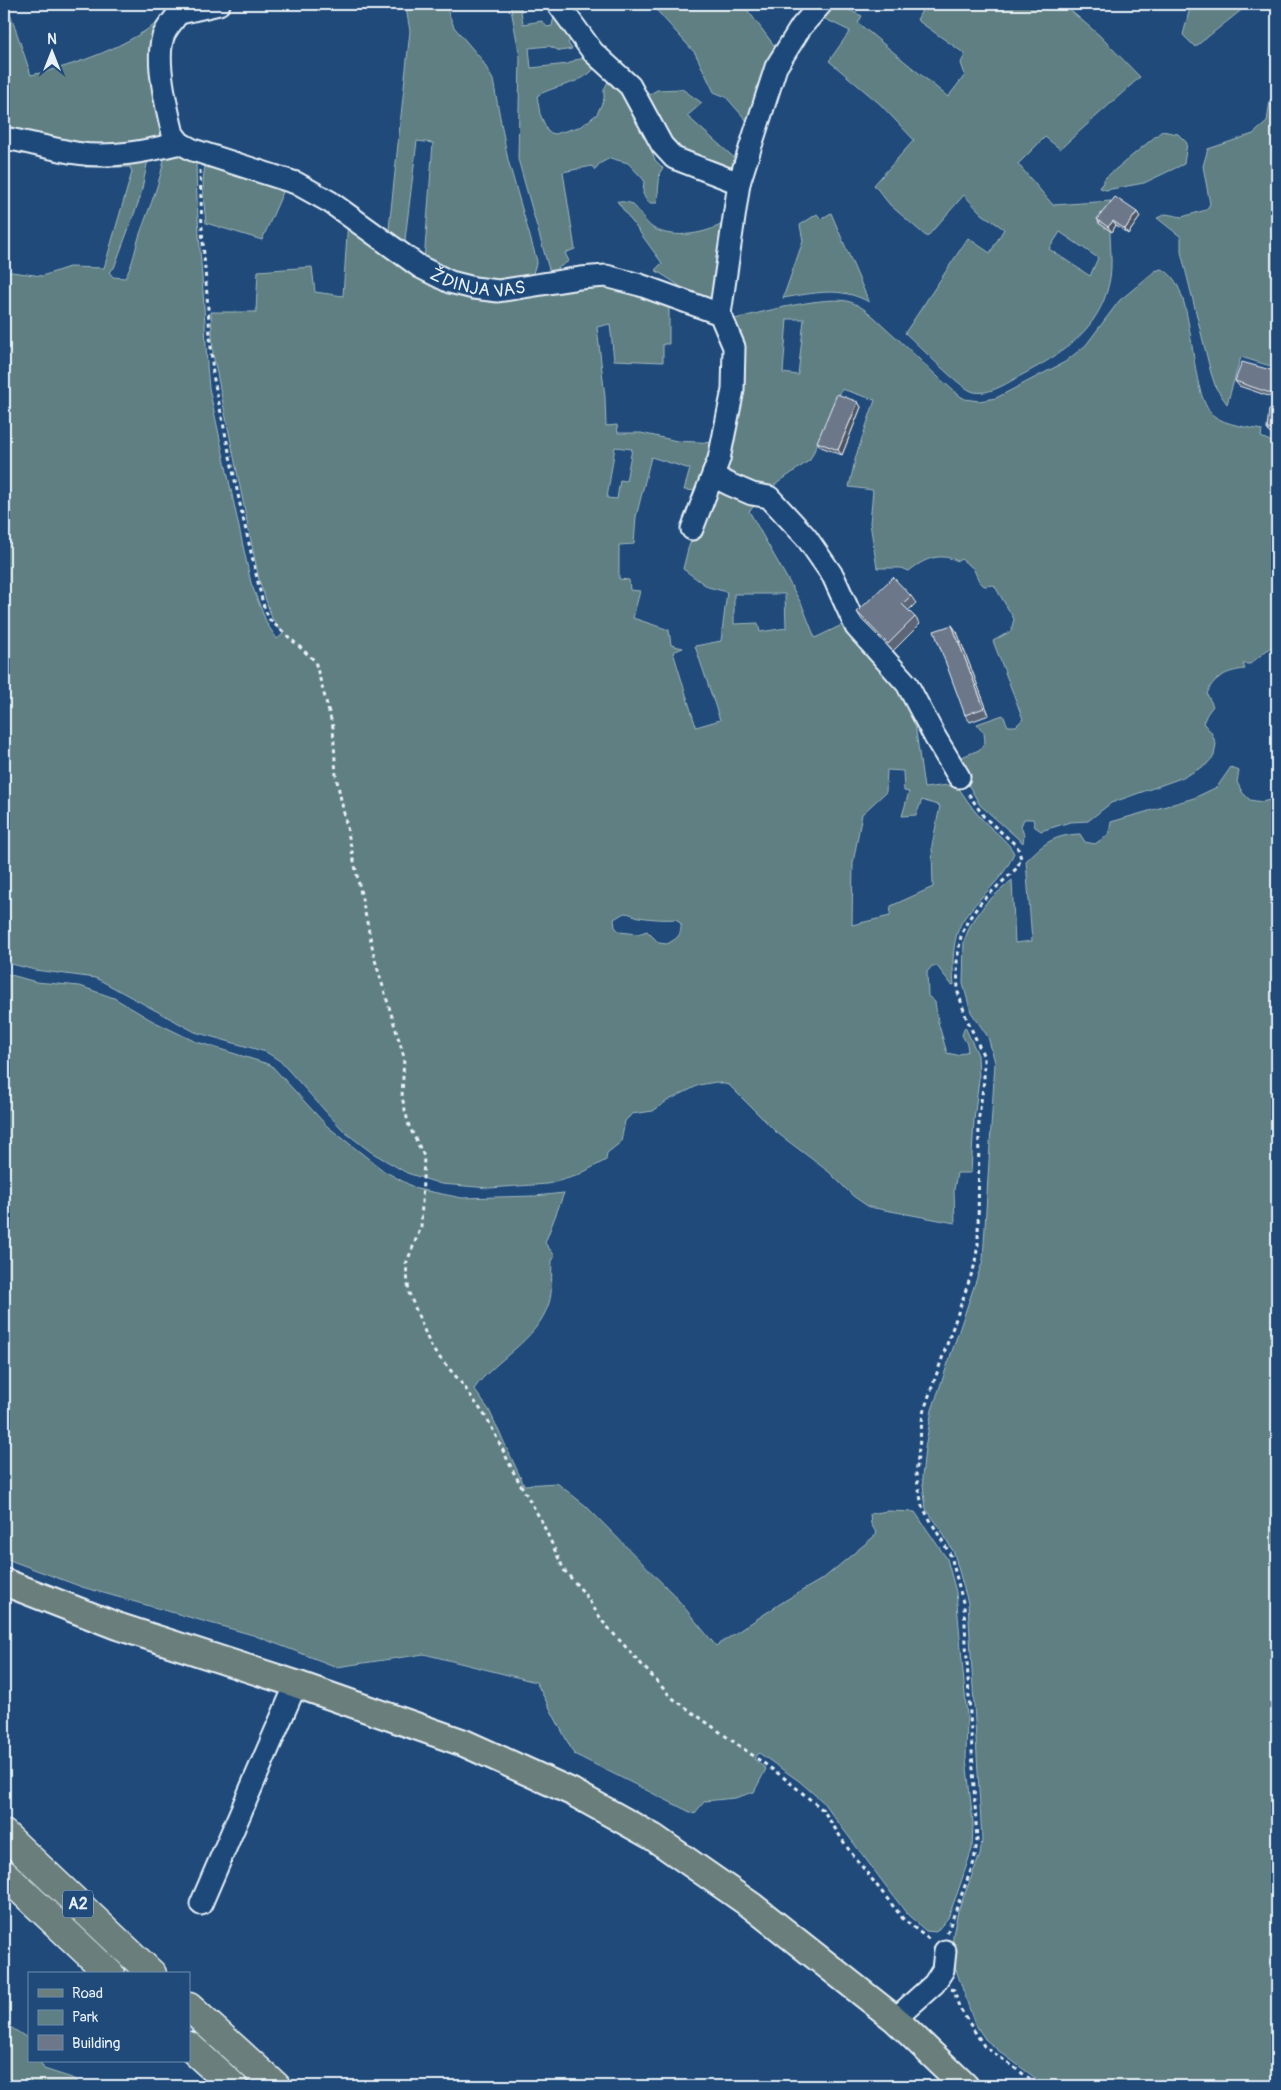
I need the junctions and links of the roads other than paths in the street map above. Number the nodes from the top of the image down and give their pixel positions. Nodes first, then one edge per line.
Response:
1 (219, 4) edge
2 (558, 4) edge
3 (821, 4) edge
4 (181, 8) edge
5 (4, 138) edge
6 (180, 143) junction
7 (739, 183) junction
8 (720, 314) junction
9 (714, 470) junction
10 (692, 529) dead end
11 (959, 778) road end
12 (4, 1582) edge
13 (296, 1684) junction
14 (4, 1834) edge
15 (4, 1874) edge
16 (201, 1904) dead end
17 (945, 1951) road end
18 (108, 1972) edge
19 (150, 1972) edge
20 (190, 2008) edge
21 (895, 2019) junction
22 (190, 2047) edge
23 (233, 2086) edge
24 (276, 2086) edge
25 (965, 2086) edge

1 - 4 street
2 - 7 street
3 - 7 street
4 - 6 street
5 - 6 street
6 - 8 street, ŽDINJA VAS
7 - 8 street
8 - 9 street
9 - 10 street
9 - 11 street
12 - 13 main road
13 - 16 street
13 - 21 main road
14 - 19 highway, A2
15 - 18 highway, A2
17 - 21 street
20 - 24 highway
21 - 25 main road
22 - 23 highway

